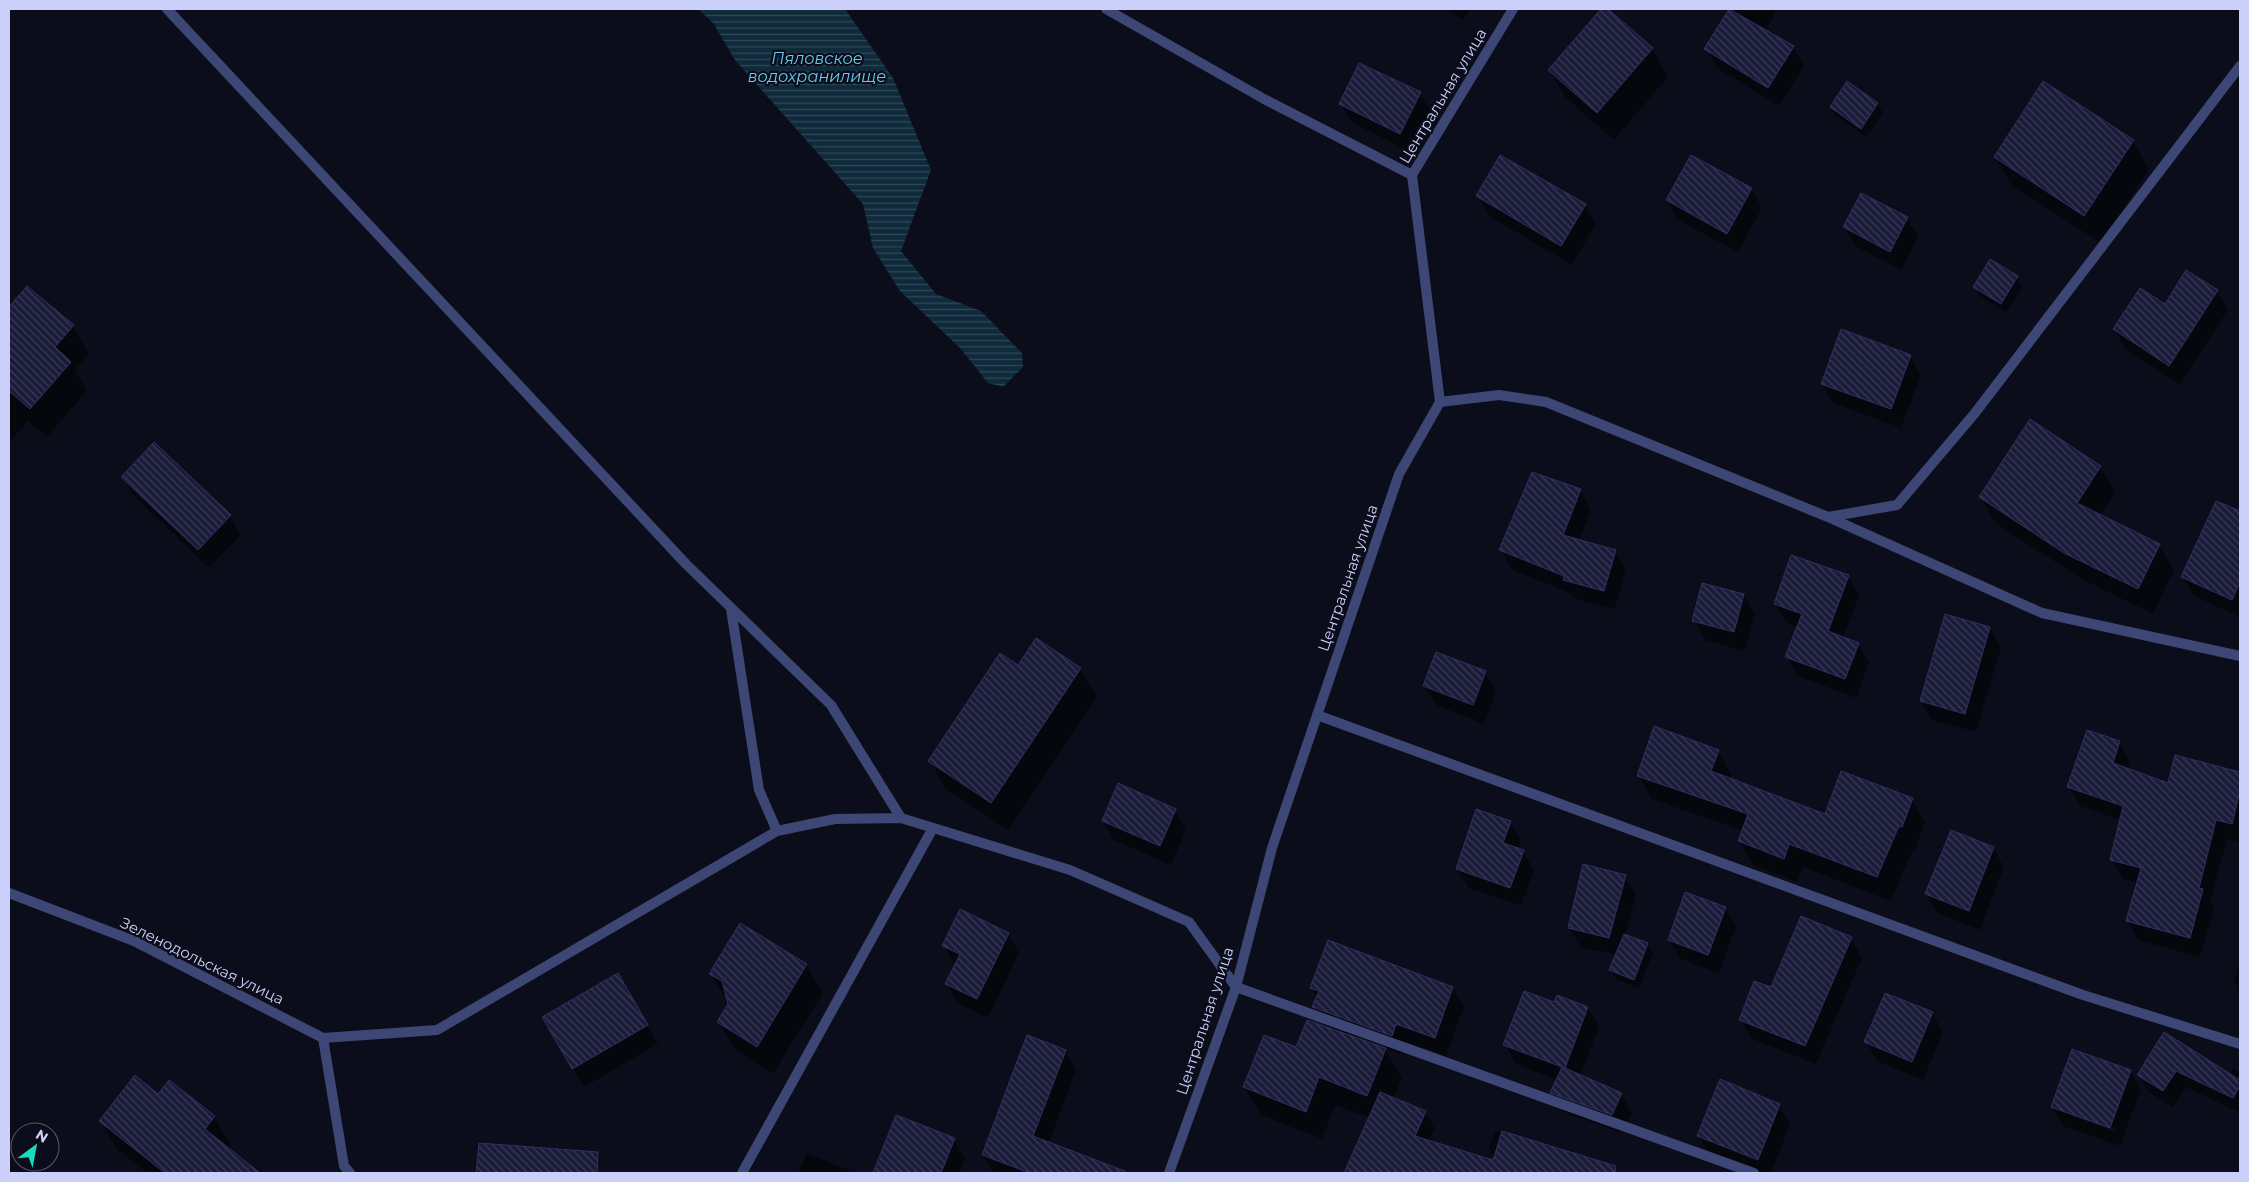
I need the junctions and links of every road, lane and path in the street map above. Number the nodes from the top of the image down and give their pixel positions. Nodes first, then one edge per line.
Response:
1 (167, 9) edge
2 (1106, 9) edge
3 (1514, 9) edge
4 (2240, 66) edge
5 (1412, 175) junction
6 (1440, 402) junction
7 (1828, 517) junction
8 (730, 609) junction
9 (2240, 656) edge
10 (1317, 715) junction
11 (901, 818) junction
12 (933, 828) junction
13 (777, 831) junction
14 (9, 893) edge
15 (1236, 987) junction
16 (323, 1038) junction
17 (2240, 1044) edge
18 (350, 1173) edge
19 (742, 1173) edge
20 (1169, 1173) edge
21 (1754, 1173) edge

1 - 8 street
2 - 5 street
3 - 5 street, Центральная улица
4 - 7 street
5 - 6 street, Центральная улица
6 - 7 street
6 - 10 street, Центральная улица
7 - 9 street
8 - 11 street
8 - 13 street
10 - 15 street, Центральная улица
10 - 17 street
11 - 12 street
11 - 13 street
12 - 15 street
12 - 19 street
13 - 16 street
14 - 16 street, Зеленодольская улица
15 - 20 street, Центральная улица
15 - 21 street
16 - 18 street

